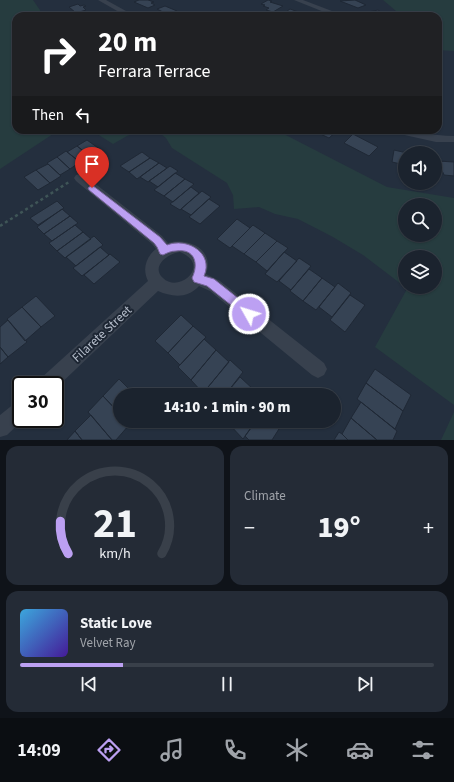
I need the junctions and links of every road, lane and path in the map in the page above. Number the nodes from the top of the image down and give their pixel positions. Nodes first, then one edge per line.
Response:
1 (100, 0) edge
2 (297, 0) edge
3 (123, 12) edge
4 (330, 12) edge
5 (413, 134) edge
6 (454, 139) edge
7 (80, 178) joint
8 (0, 226) edge
9 (163, 251) junction
10 (197, 278) junction
11 (157, 282) junction
12 (318, 369) dead end
13 (56, 376) edge
14 (12, 417) edge
15 (0, 428) edge

1 - 3 street
2 - 4 street
5 - 6 street
7 - 8 path
7 - 9 street
9 - 10 street
9 - 11 street
10 - 11 street
10 - 12 street
11 - 13 street, Filarete Street
14 - 15 street

